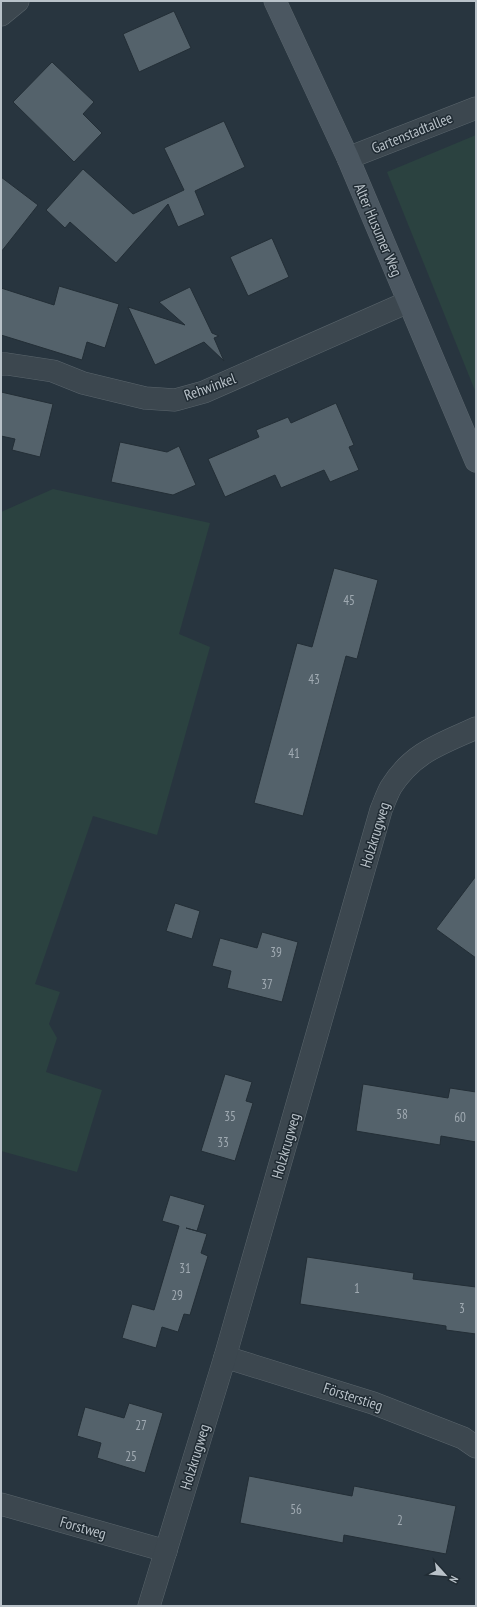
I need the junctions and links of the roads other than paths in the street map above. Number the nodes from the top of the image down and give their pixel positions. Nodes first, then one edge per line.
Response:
1 (18, 1) edge
2 (275, 1) edge
3 (1, 15) edge
4 (476, 108) edge
5 (348, 158) junction
6 (408, 302) junction
7 (1, 364) edge
8 (476, 461) edge
9 (476, 728) edge
10 (226, 1357) junction
11 (476, 1447) edge
12 (1, 1504) edge
13 (166, 1551) junction
14 (149, 1606) edge

1 - 3 street
2 - 5 street, Alter Husumer Weg
4 - 5 street, Gartenstadtallee
5 - 6 street, Alter Husumer Weg
6 - 7 street, Rehwinkel
6 - 8 street, Alter Husumer Weg
9 - 10 street, Holzkrugweg
10 - 11 street, Försterstieg
10 - 13 street, Holzkrugweg
12 - 13 street, Forstweg
13 - 14 street, Holzkrugweg

